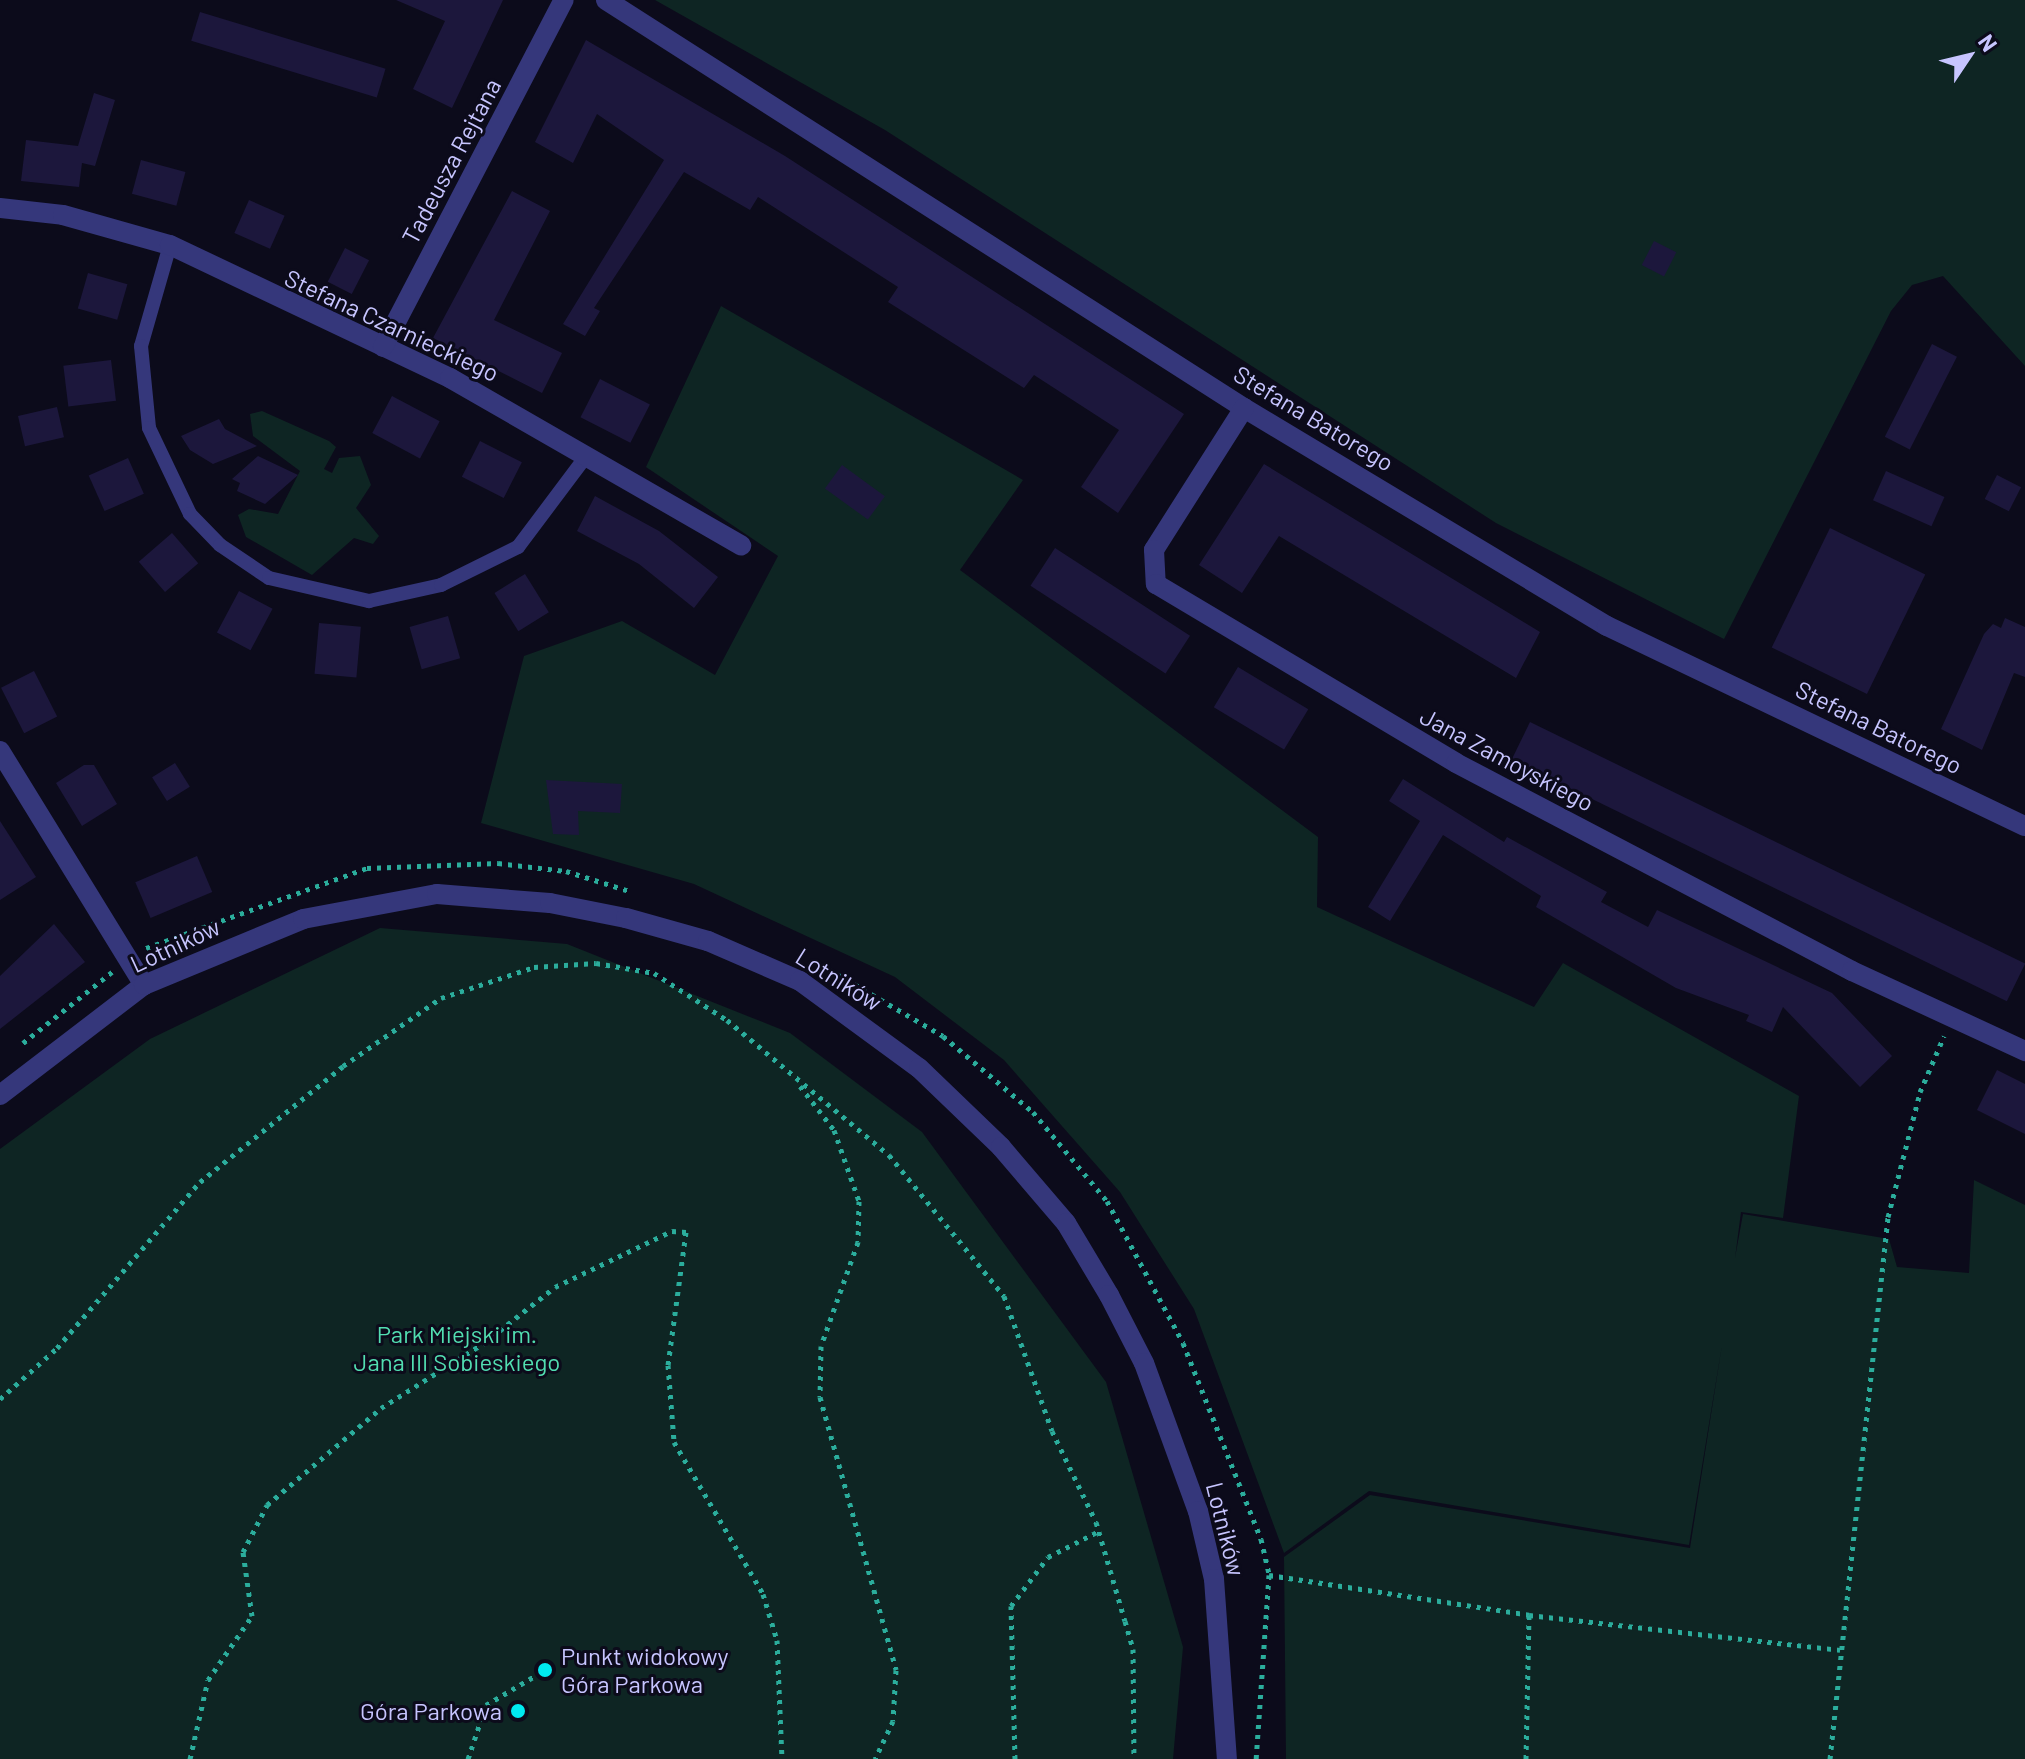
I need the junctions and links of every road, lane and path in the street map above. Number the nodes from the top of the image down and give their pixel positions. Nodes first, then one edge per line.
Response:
1 (564, 0) edge
2 (606, 0) edge
3 (0, 208) edge
4 (170, 245) junction
5 (383, 347) junction
6 (1244, 408) junction
7 (587, 455) junction
8 (741, 545) dead end
9 (0, 751) edge
10 (2025, 826) edge
11 (641, 895) dead end
12 (129, 958) junction
13 (817, 963) dead end
14 (144, 985) junction
15 (1952, 1017) junction
16 (2025, 1051) edge
17 (12, 1052) dead end
18 (795, 1080) junction
19 (3, 1086) edge
20 (0, 1399) edge
21 (1099, 1531) junction
22 (1269, 1575) junction
23 (1529, 1615) junction
24 (1840, 1650) junction
25 (545, 1670) dead end
26 (190, 1759) edge
27 (468, 1759) edge
28 (782, 1759) edge
29 (875, 1759) edge
30 (1015, 1759) edge
31 (1134, 1759) edge
32 (1227, 1759) edge
33 (1256, 1759) edge
34 (1526, 1759) edge
35 (1830, 1759) edge

1 - 5 street, Tadeusza Rejtana
2 - 6 street, Stefana Batorego
3 - 4 street, Stefana Czarnieckiego
4 - 5 street, Stefana Czarnieckiego
4 - 7 lane
5 - 7 street, Stefana Czarnieckiego
6 - 10 street, Stefana Batorego
6 - 15 street, Jana Zamoyskiego
7 - 8 street, Stefana Czarnieckiego
9 - 12 street
11 - 12 path
12 - 14 street
12 - 17 path
13 - 22 path
14 - 19 street, Lotników
14 - 32 street, Lotników
15 - 16 street, Jana Zamoyskiego
15 - 24 path
18 - 20 path
18 - 21 path
18 - 29 path
21 - 30 path
21 - 31 path
22 - 23 path
22 - 33 path
23 - 24 path
23 - 34 path
24 - 35 path
25 - 27 path
26 - 28 path

